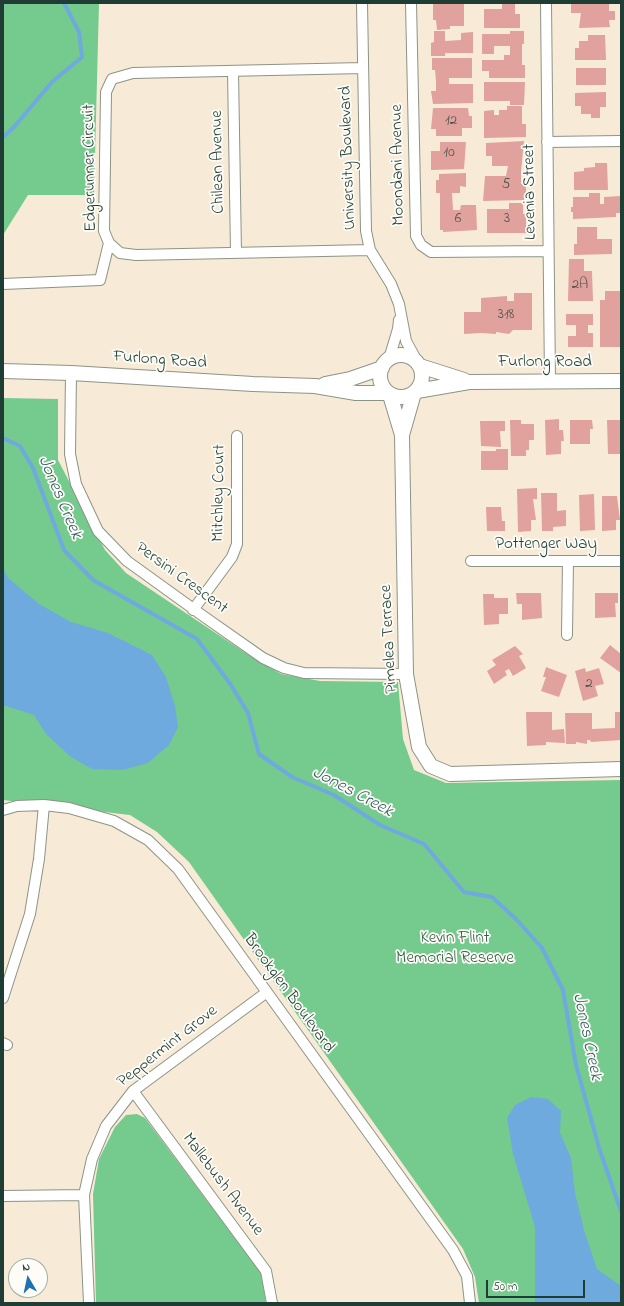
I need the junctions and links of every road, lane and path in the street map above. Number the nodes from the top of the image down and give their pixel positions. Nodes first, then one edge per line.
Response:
1 (362, 3) edge
2 (411, 3) edge
3 (546, 3) edge
4 (363, 68) junction
5 (233, 71) junction
6 (621, 141) edge
7 (547, 142) junction
8 (109, 243) junction
9 (370, 250) junction
10 (548, 251) junction
11 (236, 253) junction
12 (3, 284) edge
13 (399, 304) junction
14 (386, 363) junction
15 (419, 365) junction
16 (3, 372) edge
17 (71, 373) junction
18 (550, 381) junction
19 (621, 381) edge
20 (468, 382) junction
21 (315, 386) junction
22 (416, 392) junction
23 (389, 394) junction
24 (402, 435) junction
25 (237, 436) dead end
26 (471, 561) dead end
27 (568, 561) junction
28 (621, 561) edge
29 (193, 610) junction
30 (567, 635) dead end
31 (406, 674) junction
32 (621, 769) edge
33 (44, 805) junction
34 (3, 810) edge
35 (267, 992) junction
36 (3, 998) edge
37 (133, 1091) junction
38 (84, 1195) junction
39 (3, 1196) edge
40 (89, 1303) edge
41 (272, 1303) edge
42 (470, 1303) edge

1 - 4 street, University Boulevard
2 - 10 street, Moondani Avenue
3 - 7 street, Levenia Street
4 - 5 street, Edgerunner Circuit
4 - 9 street, University Boulevard
5 - 8 street, Edgerunner Circuit
5 - 11 street, Chilean Avenue
6 - 7 street
7 - 10 street, Levenia Street
8 - 11 street, Edgerunner Circuit
8 - 12 street
9 - 11 street, Edgerunner Circuit
9 - 13 street, University Boulevard
10 - 18 street, Levenia Street
13 - 14 street, University Boulevard
13 - 15 street, University Boulevard
14 - 15 main road
14 - 21 main road, Furlong Road
14 - 23 main road
15 - 20 main road, Furlong Road
15 - 22 main road
16 - 17 main road, Furlong Road
17 - 21 main road, Furlong Road
17 - 29 street, Persini Crescent
18 - 19 main road, Furlong Road
18 - 20 main road, Furlong Road
20 - 22 main road, Furlong Road
21 - 23 main road, Furlong Road
22 - 23 main road
22 - 24 main road, Pimelea Terrace
23 - 24 main road, Pimelea Terrace
24 - 31 main road, Pimelea Terrace
25 - 29 street, Mitchley Court
26 - 27 street, Pottenger Way
27 - 28 street, Pottenger Way
27 - 30 street
29 - 31 street, Persini Crescent
31 - 32 main road, Pimelea Terrace
33 - 34 street, Brookglen Boulevard
33 - 35 street, Brookglen Boulevard
33 - 36 street
35 - 37 street, Peppermint Grove
35 - 42 street, Brookglen Boulevard
37 - 38 street, Peppermint Grove
37 - 41 street, Mallebush Avenue
38 - 39 street
38 - 40 street, Peppermint Grove

